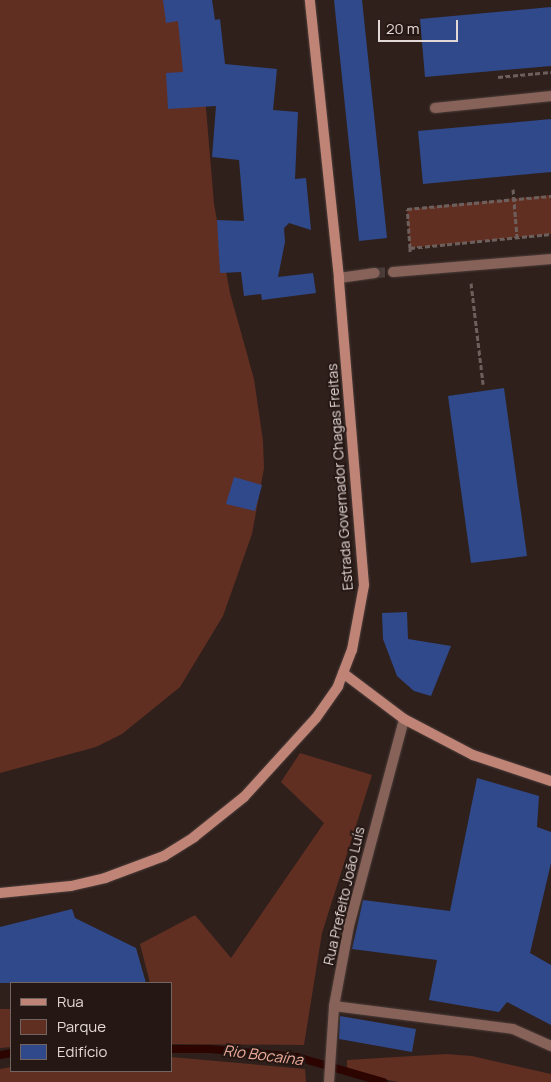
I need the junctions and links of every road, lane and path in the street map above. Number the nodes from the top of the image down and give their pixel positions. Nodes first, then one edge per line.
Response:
1 (310, 0) edge
2 (551, 72) edge
3 (498, 77) dead end
4 (551, 96) edge
5 (435, 108) dead end
6 (514, 189) dead end
7 (551, 196) edge
8 (514, 199) junction
9 (551, 234) edge
10 (517, 237) junction
11 (410, 248) junction
12 (551, 259) edge
13 (412, 270) junction
14 (393, 272) tunnel mouth
15 (376, 274) tunnel mouth
16 (339, 278) junction
17 (471, 280) dead end
18 (483, 384) dead end
19 (343, 673) junction
20 (404, 719) junction
21 (551, 781) edge
22 (0, 893) edge
23 (334, 1006) junction
24 (551, 1046) edge
25 (329, 1082) edge

1 - 16 main road, Estrada Governador Chagas Freitas
2 - 3 path
4 - 5 street
6 - 8 path
7 - 8 path
8 - 10 path
8 - 11 path
9 - 10 path
10 - 11 path
11 - 13 path
12 - 13 street
13 - 14 street
15 - 16 street
16 - 19 main road, Estrada Governador Chagas Freitas
17 - 18 path
19 - 20 main road
19 - 22 main road, Estrada Governador Chagas Freitas
20 - 21 main road
20 - 23 street, Rua Prefeito João Luís
23 - 24 street
23 - 25 street, Rua Prefeito João Luís

